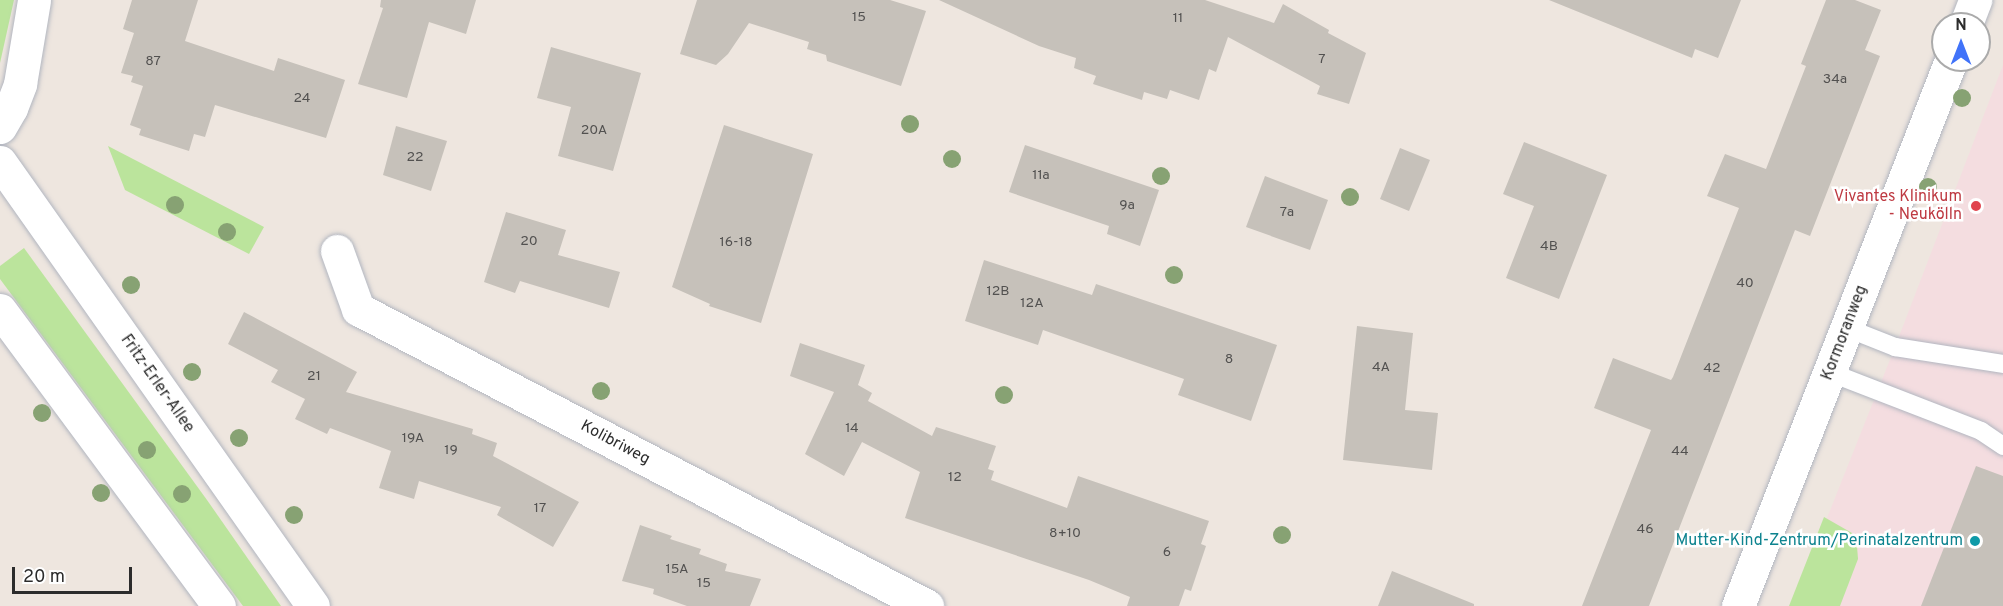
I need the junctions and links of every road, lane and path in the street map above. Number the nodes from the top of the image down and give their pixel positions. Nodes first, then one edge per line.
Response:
1 (34, 0) edge
2 (1947, 72) edge
3 (0, 127) edge
4 (0, 162) edge
5 (337, 251) dead end
6 (0, 310) edge
7 (1846, 328) junction
8 (2003, 364) edge
9 (1829, 372) junction
10 (2003, 446) edge
11 (219, 606) edge
12 (313, 606) edge
13 (927, 606) edge
14 (1738, 606) edge

1 - 3 street
2 - 7 street, Kormoranweg
4 - 12 street, Fritz-Erler-Allee
5 - 13 street, Kolibriweg
6 - 11 street
7 - 8 lane
7 - 9 street, Kormoranweg
9 - 10 lane
9 - 14 street, Kormoranweg

